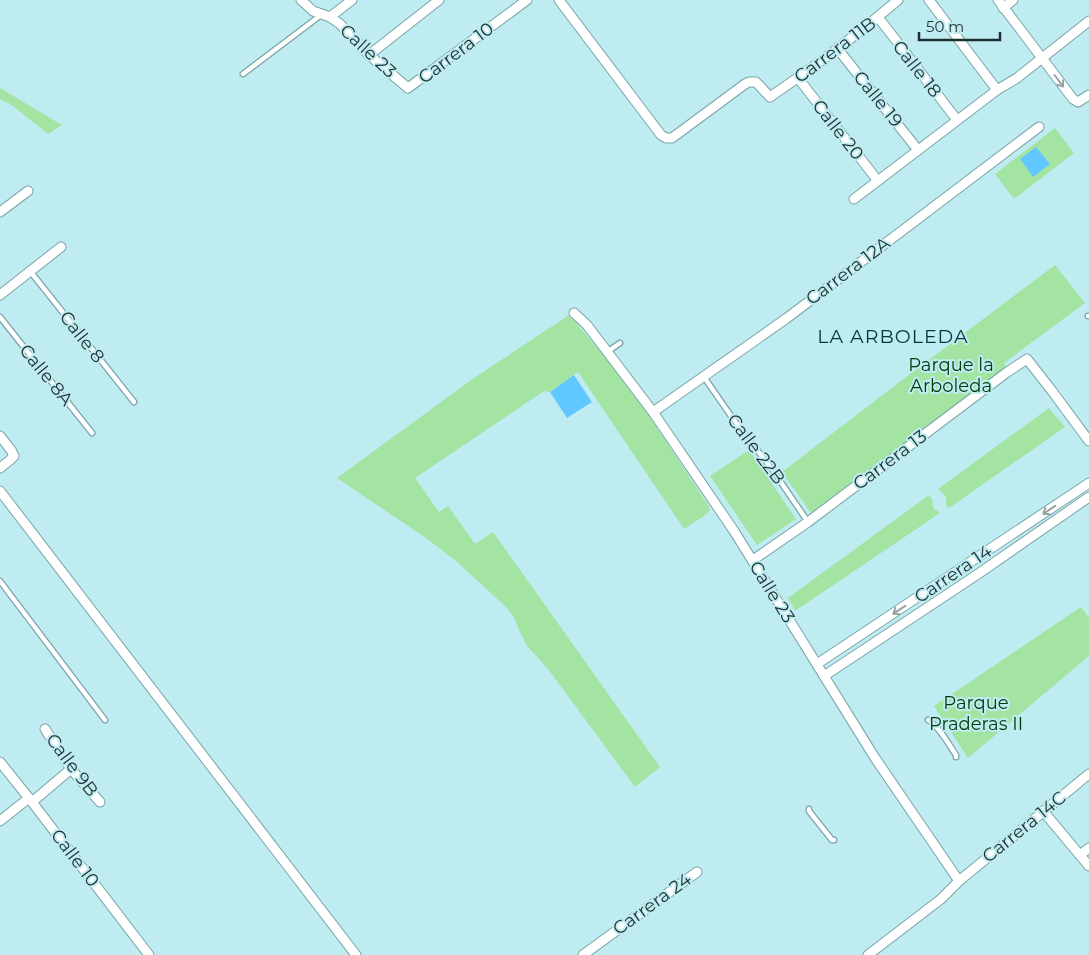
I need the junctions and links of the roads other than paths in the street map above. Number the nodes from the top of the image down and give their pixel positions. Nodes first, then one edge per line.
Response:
1 (300, 0) edge
2 (352, 0) edge
3 (439, 0) edge
4 (527, 0) edge
5 (559, 0) edge
6 (898, 0) edge
7 (929, 0) edge
8 (1013, 0) edge
9 (1001, 4) edge
10 (326, 16) junction
11 (878, 17) junction
12 (1089, 21) edge
13 (837, 48) junction
14 (370, 55) junction
15 (1042, 59) junction
16 (243, 74) dead end
17 (798, 78) junction
18 (408, 88) joint
19 (997, 90) junction
20 (1088, 99) edge
21 (957, 120) junction
22 (1039, 127) dead end
23 (918, 150) junction
24 (878, 181) junction
25 (28, 191) dead end
26 (854, 199) dead end
27 (0, 212) edge
28 (61, 247) dead end
29 (30, 271) junction
30 (0, 295) edge
31 (574, 313) dead end
32 (0, 317) edge
33 (620, 343) dead end
34 (607, 352) junction
35 (704, 376) junction
36 (134, 402) dead end
37 (654, 412) junction
38 (92, 433) dead end
39 (0, 436) edge
40 (1089, 441) edge
41 (0, 468) edge
42 (1089, 483) edge
43 (0, 491) edge
44 (1089, 497) edge
45 (808, 522) junction
46 (753, 560) junction
47 (0, 581) edge
48 (817, 664) junction
49 (824, 676) junction
50 (106, 720) dead end
51 (928, 720) dead end
52 (45, 729) dead end
53 (956, 757) dead end
54 (0, 762) edge
55 (71, 769) junction
56 (1089, 774) edge
57 (31, 800) junction
58 (100, 802) dead end
59 (809, 809) dead end
60 (1043, 811) junction
61 (0, 821) edge
62 (834, 840) dead end
63 (1089, 848) edge
64 (1080, 855) junction
65 (1089, 866) edge
66 (697, 872) dead end
67 (959, 880) junction
68 (149, 955) edge
69 (356, 955) edge
70 (583, 955) edge
71 (868, 955) edge

1 - 10 street, Calle 23
2 - 10 street
3 - 14 street
4 - 18 street, Carrera 10
5 - 17 street, Carrera 11B
6 - 11 street, Carrera 11B
7 - 19 street
8 - 9 street
9 - 15 street
10 - 14 street, Calle 23
10 - 16 lane
11 - 13 street, Carrera 11B
11 - 21 street, Calle 18
12 - 15 street
13 - 17 street, Carrera 11B
13 - 23 street, Calle 19
14 - 18 street, Calle 23
15 - 19 street
15 -> 20 street
17 - 24 street, Calle 20
19 - 21 street
21 - 23 street
22 - 35 street, Carrera 12A
23 - 24 street
24 - 26 street
25 - 27 street
28 - 29 street
29 - 30 street
29 - 36 lane, Calle 8
31 - 34 street, Calle 23
32 - 38 lane, Calle 8A
33 - 34 lane
34 - 37 street, Calle 23
35 - 37 street, Carrera 12A
35 - 45 lane, Calle 22B
37 - 46 street, Calle 23
39 - 41 street
40 - 45 street, Carrera 13
42 -> 48 street, Carrera 14
43 - 69 street
44 - 49 street, Carrera 14
45 - 46 street, Carrera 13
46 - 48 street, Calle 23
47 - 50 lane
48 - 49 street, Calle 23
49 - 67 street, Calle 23
51 - 53 lane
52 - 55 street, Calle 9B
54 - 57 street, Calle 10
55 - 57 street
55 - 58 street, Calle 9B
56 - 60 street, Carrera 14C
57 - 61 street
57 - 68 street, Calle 10
59 - 62 lane
60 - 64 street
60 - 67 street, Carrera 14C
63 - 64 street
64 - 65 street
66 - 70 street, Carrera 24
67 - 71 street, Carrera 14C

